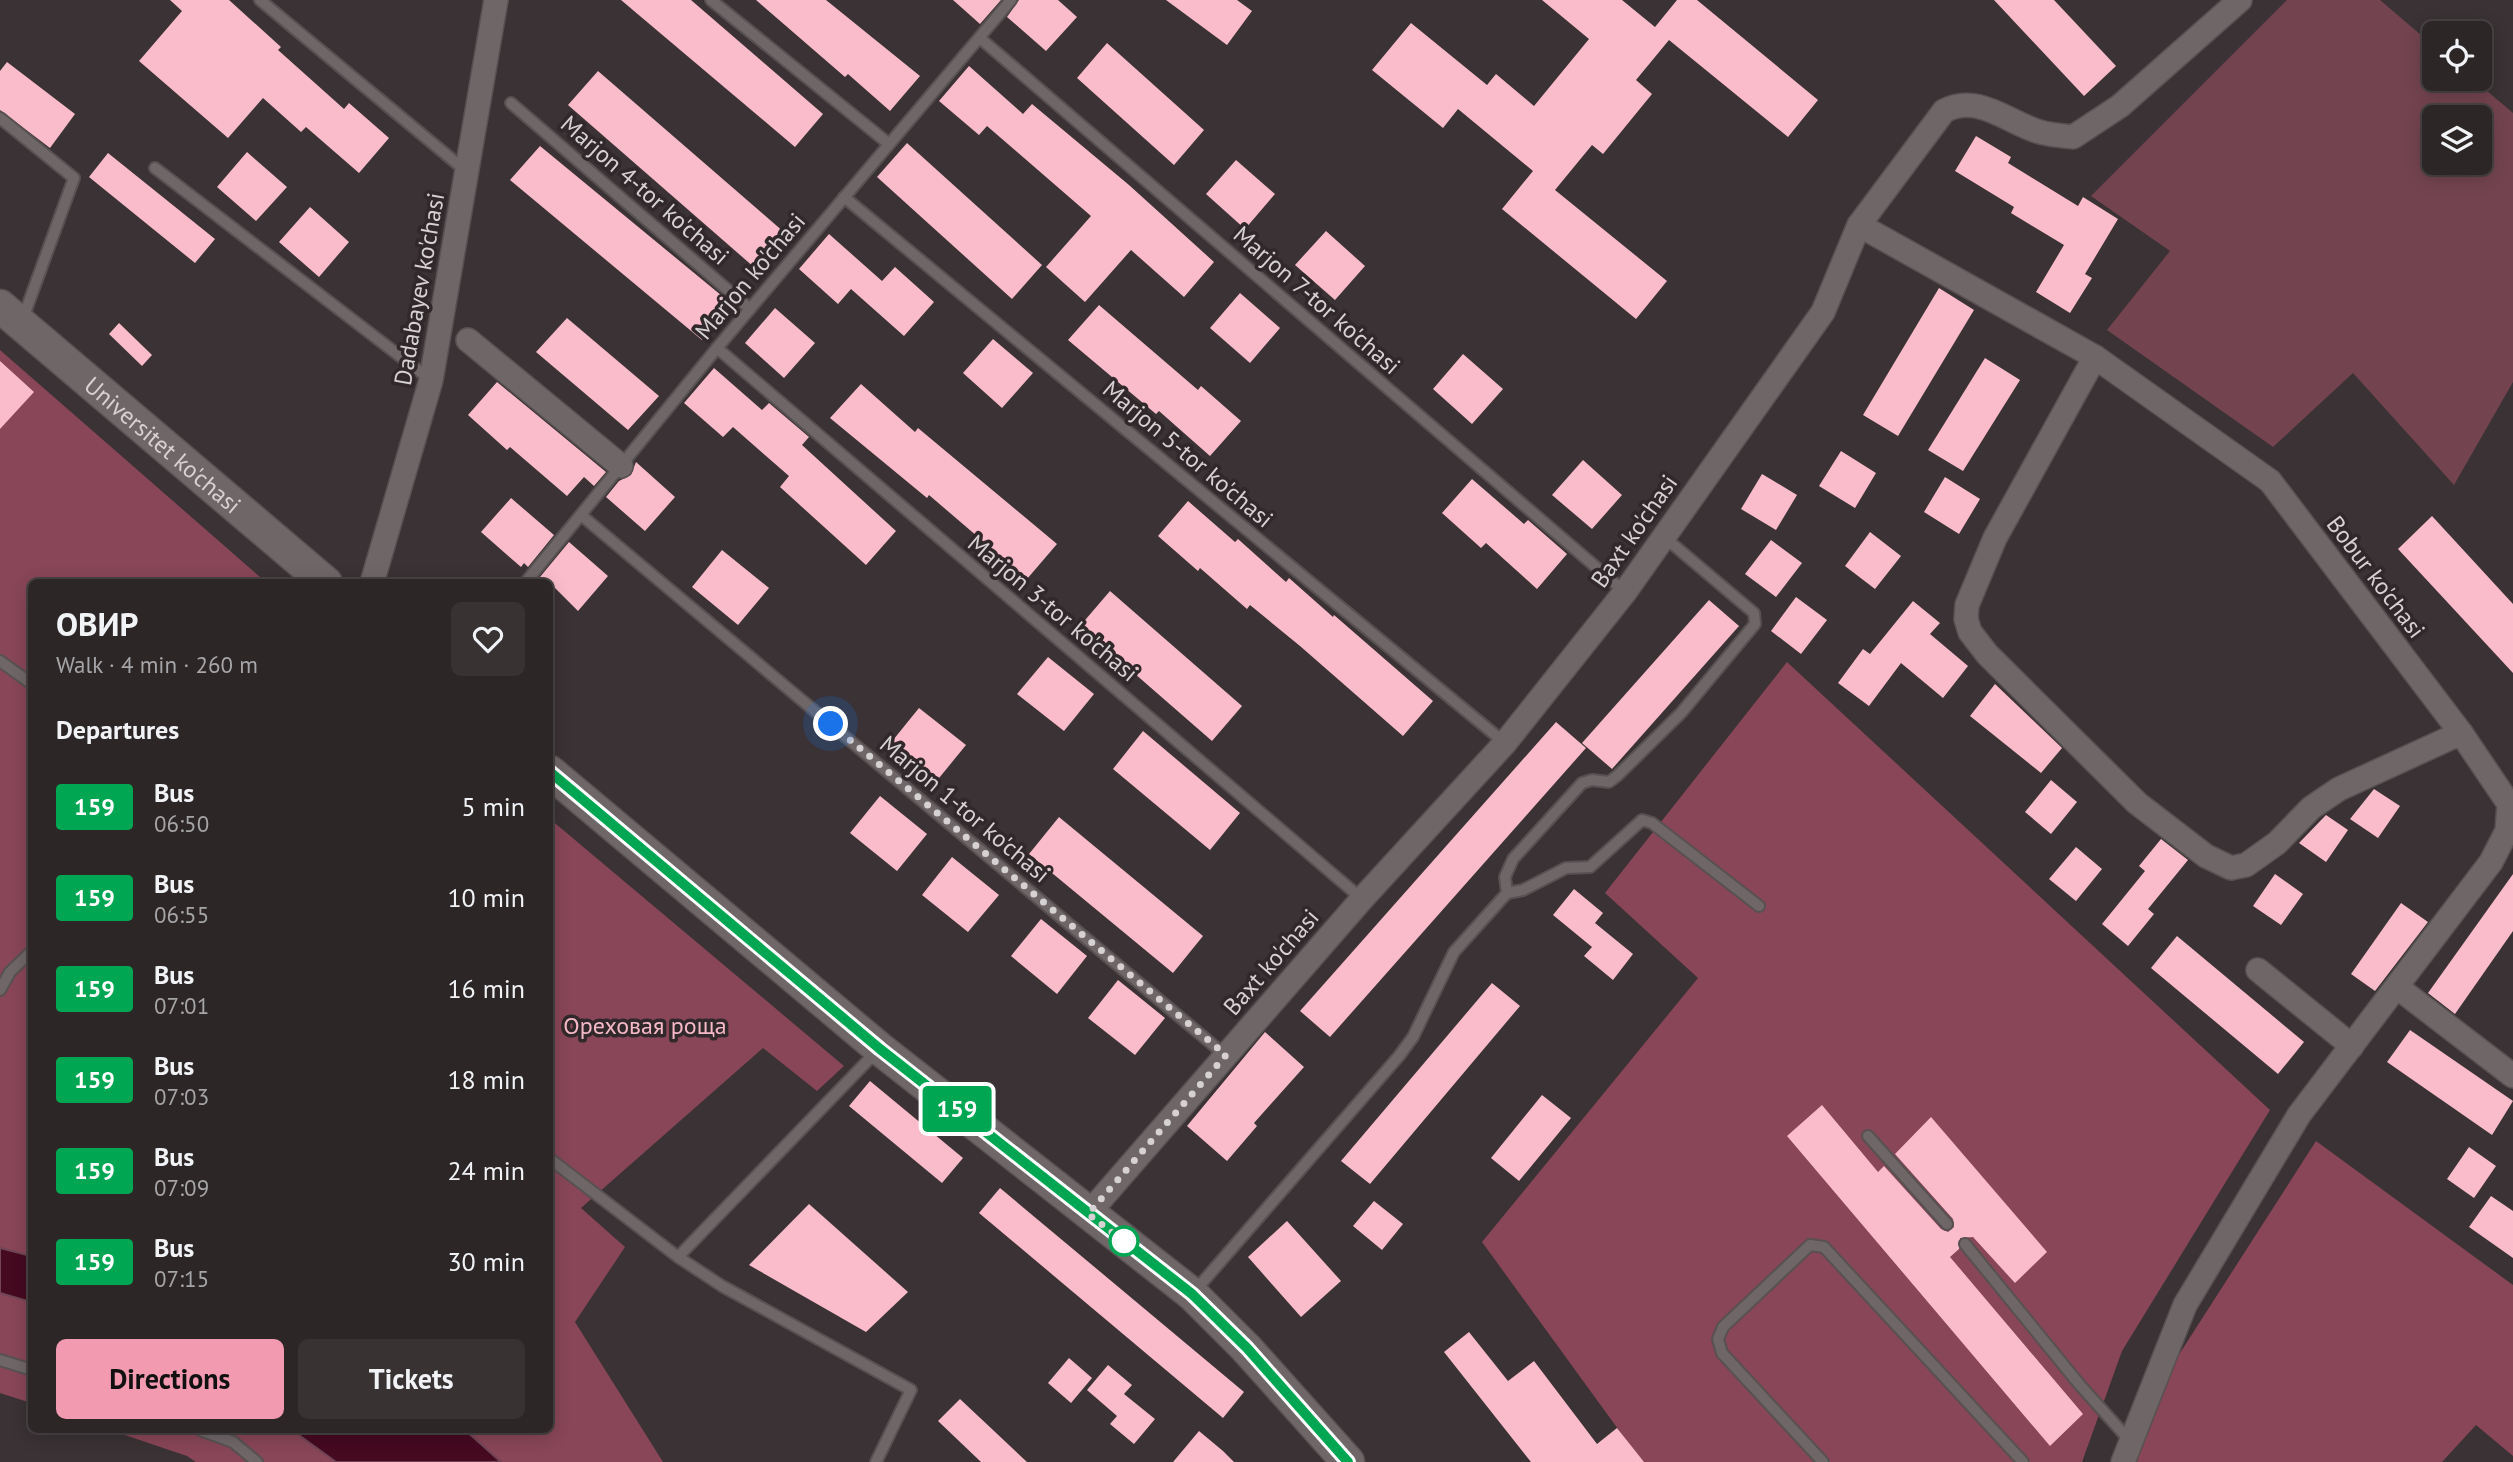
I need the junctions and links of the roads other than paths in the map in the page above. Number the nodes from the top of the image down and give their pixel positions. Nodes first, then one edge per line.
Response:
1 (260, 0) edge
2 (496, 0) edge
3 (711, 0) edge
4 (1011, 0) edge
5 (2240, 0) edge
6 (982, 38) junction
7 (511, 103) dead end
8 (0, 118) edge
9 (889, 144) junction
10 (155, 168) dead end
11 (466, 171) junction
12 (844, 197) junction
13 (1859, 225) junction
14 (750, 309) junction
15 (11, 315) edge
16 (468, 340) dead end
17 (717, 348) junction
18 (2095, 357) junction
19 (431, 380) junction
20 (621, 466) junction
21 (581, 515) junction
22 (1663, 536) junction
23 (321, 579) edge
24 (373, 579) edge
25 (528, 579) edge
26 (1625, 592) junction
27 (0, 661) edge
28 (28, 681) edge
29 (2461, 733) junction
30 (1505, 743) junction
31 (553, 775) edge
32 (1507, 893) junction
33 (1362, 899) junction
34 (1759, 906) dead end
35 (28, 955) edge
36 (2258, 970) dead end
37 (2397, 987) junction
38 (0, 990) edge
39 (2352, 1046) junction
40 (880, 1049) junction
41 (1226, 1055) junction
42 (2513, 1076) edge
43 (1868, 1136) dead end
44 (553, 1161) edge
45 (1088, 1214) junction
46 (1947, 1224) dead end
47 (1965, 1244) dead end
48 (678, 1257) junction
49 (1192, 1294) junction
50 (0, 1360) edge
51 (28, 1369) edge
52 (208, 1433) edge
53 (2127, 1452) edge
54 (257, 1462) edge
55 (876, 1462) edge
56 (1348, 1462) edge
57 (1823, 1462) edge
58 (2023, 1462) edge

1 - 11 lane
2 - 11 street, Dadabayev ko'chasi
3 - 9 lane
4 - 6 lane, Marjon ko'chasi
5 - 13 street, Baxt ko'chasi
6 - 9 lane, Marjon ko'chasi
6 - 26 lane, Marjon 7-tor ko'chasi
7 - 14 lane, Marjon 4-tor ko'chasi
8 - 15 lane
9 - 12 lane, Marjon ko'chasi
10 - 19 lane
11 - 19 street, Dadabayev ko'chasi
12 - 14 lane, Marjon ko'chasi
12 - 30 lane, Marjon 5-tor ko'chasi
13 - 18 street, Bobur ko'chasi
13 - 22 street, Baxt ko'chasi
14 - 17 lane, Marjon ko'chasi
15 - 23 main road, Universitet ko'chasi
16 - 20 street
17 - 20 lane, Marjon ko'chasi
17 - 33 lane, Marjon 3-tor ko'chasi
18 - 29 street, Bobur ko'chasi
18 - 29 street
19 - 24 street, Dadabayev ko'chasi
20 - 21 lane, Marjon ko'chasi
21 - 25 lane, Marjon ko'chasi
21 - 41 lane, Marjon 1-tor ko'chasi
22 - 26 street, Baxt ko'chasi
22 - 32 lane
26 - 30 street, Baxt ko'chasi
27 - 28 lane
29 - 37 street, Bobur ko'chasi
30 - 33 street, Baxt ko'chasi
31 - 40 main road
32 - 34 lane
32 - 49 lane
33 - 41 street, Baxt ko'chasi
35 - 38 lane
36 - 39 street
37 - 39 street, Bobur ko'chasi
37 - 42 street
39 - 53 street, Bobur ko'chasi
40 - 45 main road
40 - 48 lane
41 - 45 street, Baxt ko'chasi
43 - 46 lane
44 - 48 lane
45 - 49 main road
47 - 53 lane
48 - 55 lane
49 - 56 main road
50 - 51 lane
52 - 54 lane
57 - 58 lane

